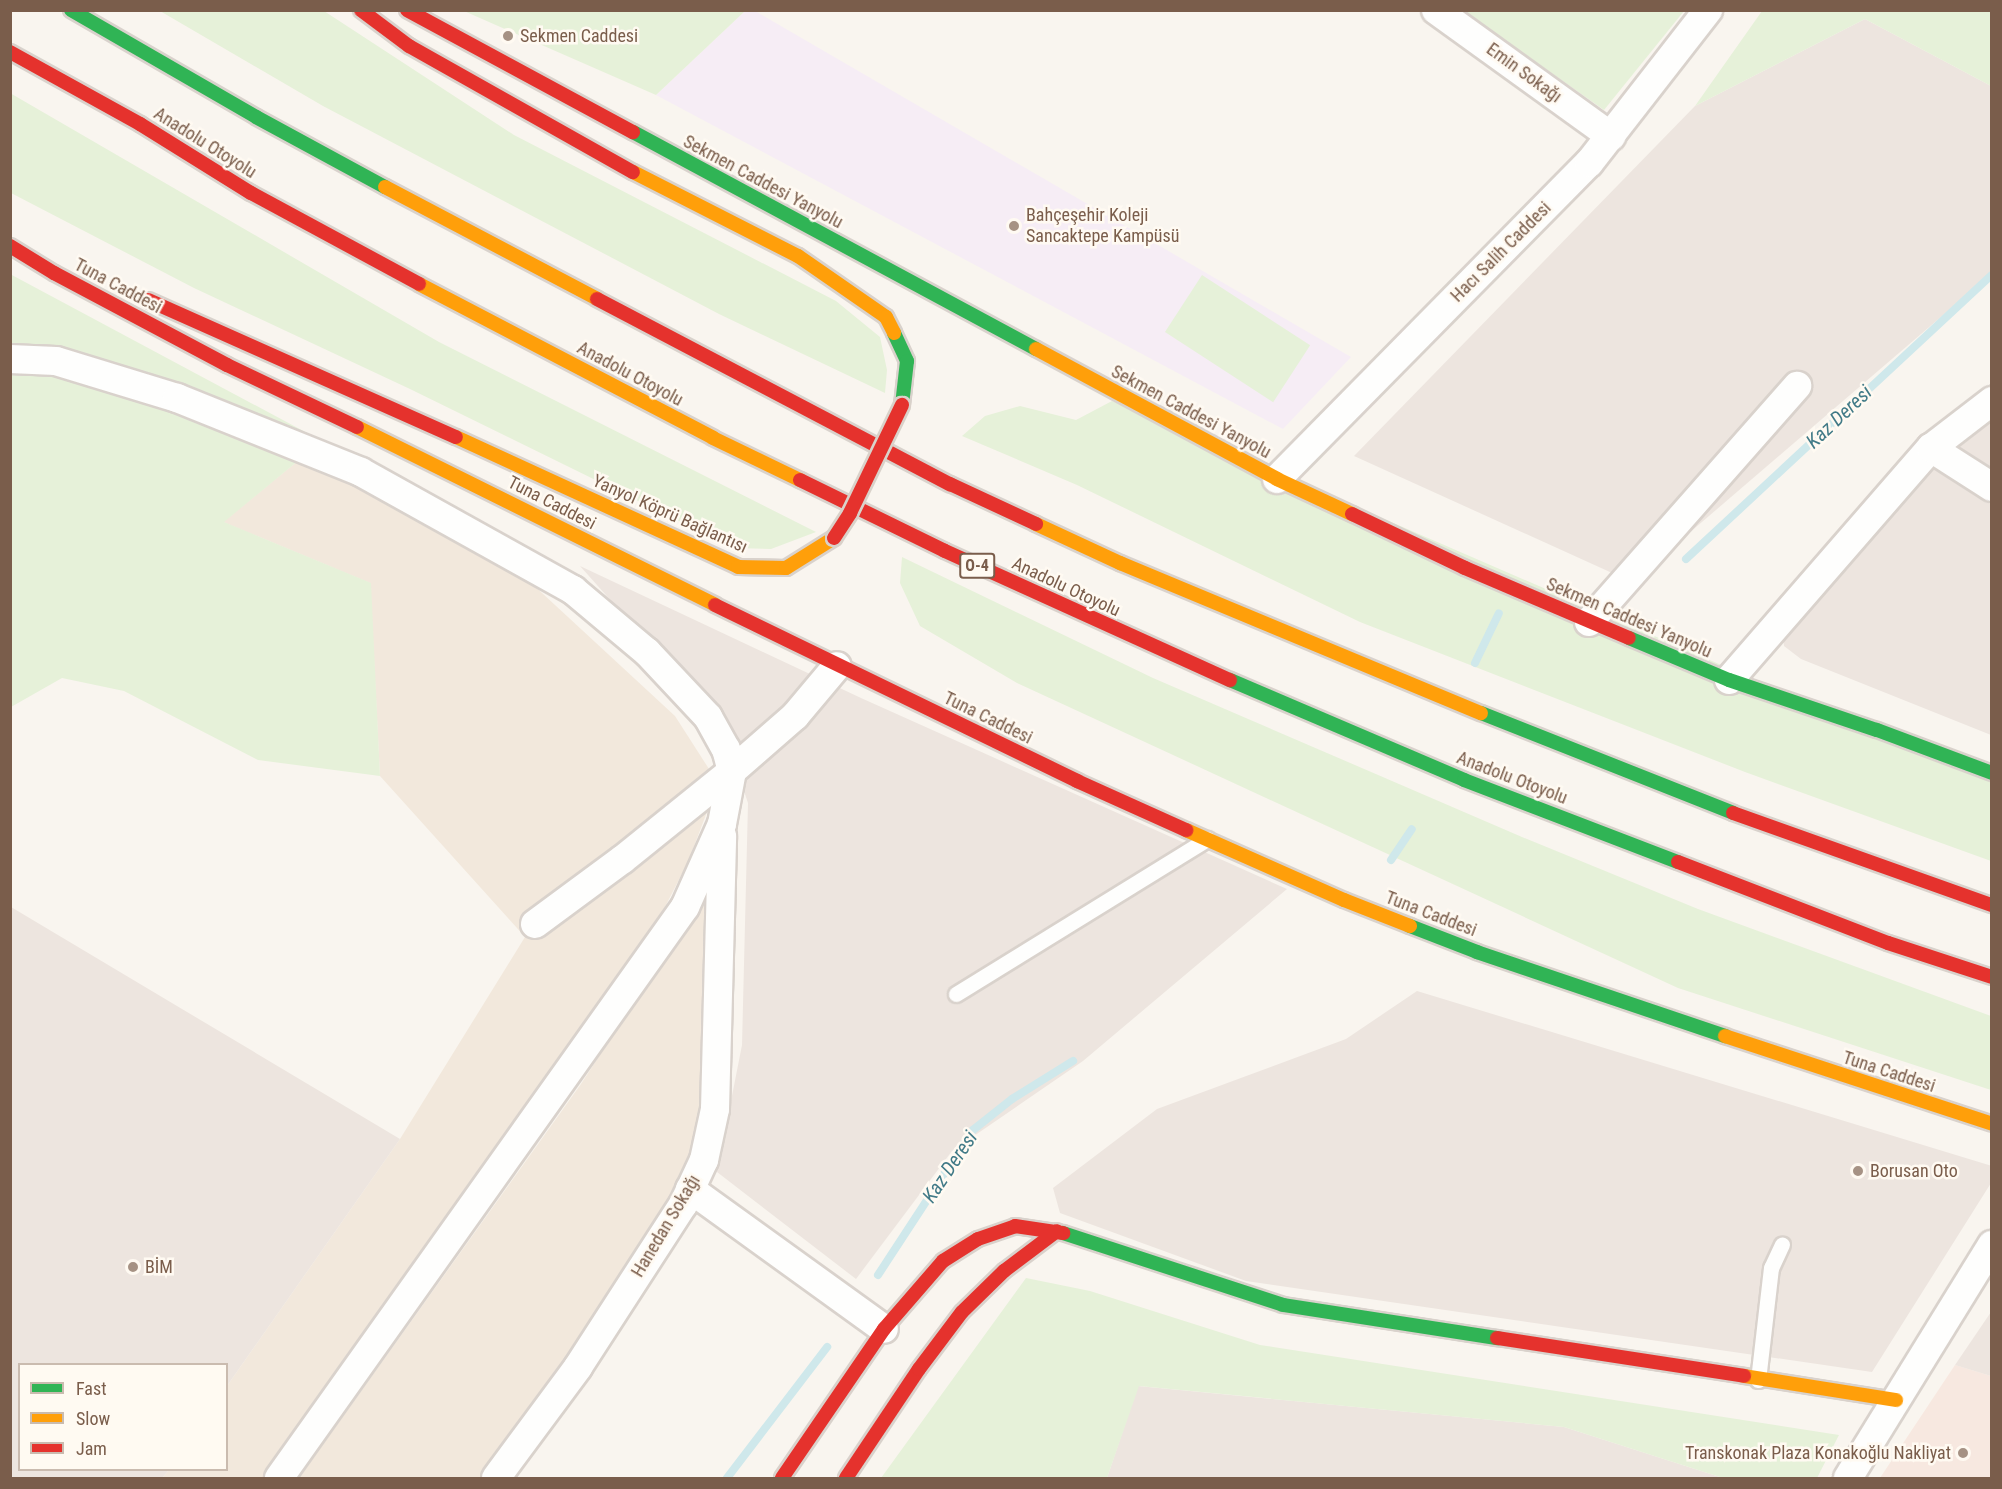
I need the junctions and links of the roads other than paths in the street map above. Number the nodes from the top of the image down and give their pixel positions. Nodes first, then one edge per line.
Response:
1 (71, 10) edge
2 (361, 10) edge
3 (407, 10) edge
4 (1436, 10) edge
5 (1708, 10) edge
6 (10, 52) edge
7 (1611, 136) junction
8 (10, 236) edge
9 (10, 246) edge
10 (54, 256) dead end
11 (130, 291) dead end
12 (10, 359) edge
13 (1797, 386) dead end
14 (1992, 401) edge
15 (1931, 448) junction
16 (1277, 478) junction
17 (1992, 487) edge
18 (1589, 622) junction
19 (837, 666) junction
20 (1730, 680) junction
21 (732, 771) junction
22 (1992, 773) edge
23 (722, 824) junction
24 (1207, 839) junction
25 (1992, 905) edge
26 (535, 924) dead end
27 (1992, 976) edge
28 (956, 994) dead end
29 (1992, 1124) edge
30 (690, 1189) junction
31 (1057, 1231) junction
32 (1782, 1244) dead end
33 (1992, 1245) edge
34 (884, 1329) junction
35 (1758, 1380) junction
36 (1896, 1400) junction
37 (279, 1479) edge
38 (496, 1479) edge
39 (782, 1479) edge
40 (846, 1479) edge
41 (1848, 1479) edge

1 - 25 main road
2 - 11 main road, Yanyol Köprü Bağlantısı, bridge
3 - 16 main road, Sekmen Caddesi Yanyolu
4 - 7 street, Emin Sokağı
5 - 7 street, Hacı Salih Caddesi
6 - 27 main road, Anadolu Otoyolu / O-4
7 - 16 street, Hacı Salih Caddesi
8 - 10 main road
9 - 19 main road, Tuna Caddesi
12 - 21 street
13 - 18 street
14 - 15 street
15 - 17 street
15 - 20 street
16 - 18 main road, Sekmen Caddesi Yanyolu
18 - 20 main road, Sekmen Caddesi Yanyolu
19 - 21 street
19 - 24 main road, Tuna Caddesi
20 - 22 main road, Sekmen Caddesi Yanyolu
21 - 23 street
21 - 26 street
23 - 30 street, Hanedan Sokağı
23 - 37 street
24 - 28 lane
24 - 29 main road, Tuna Caddesi
30 - 34 street
30 - 38 street, Hanedan Sokağı
31 - 34 main road
31 - 35 main road
31 - 40 main road
32 - 35 lane
33 - 36 street
34 - 39 main road
35 - 36 main road
36 - 41 street

